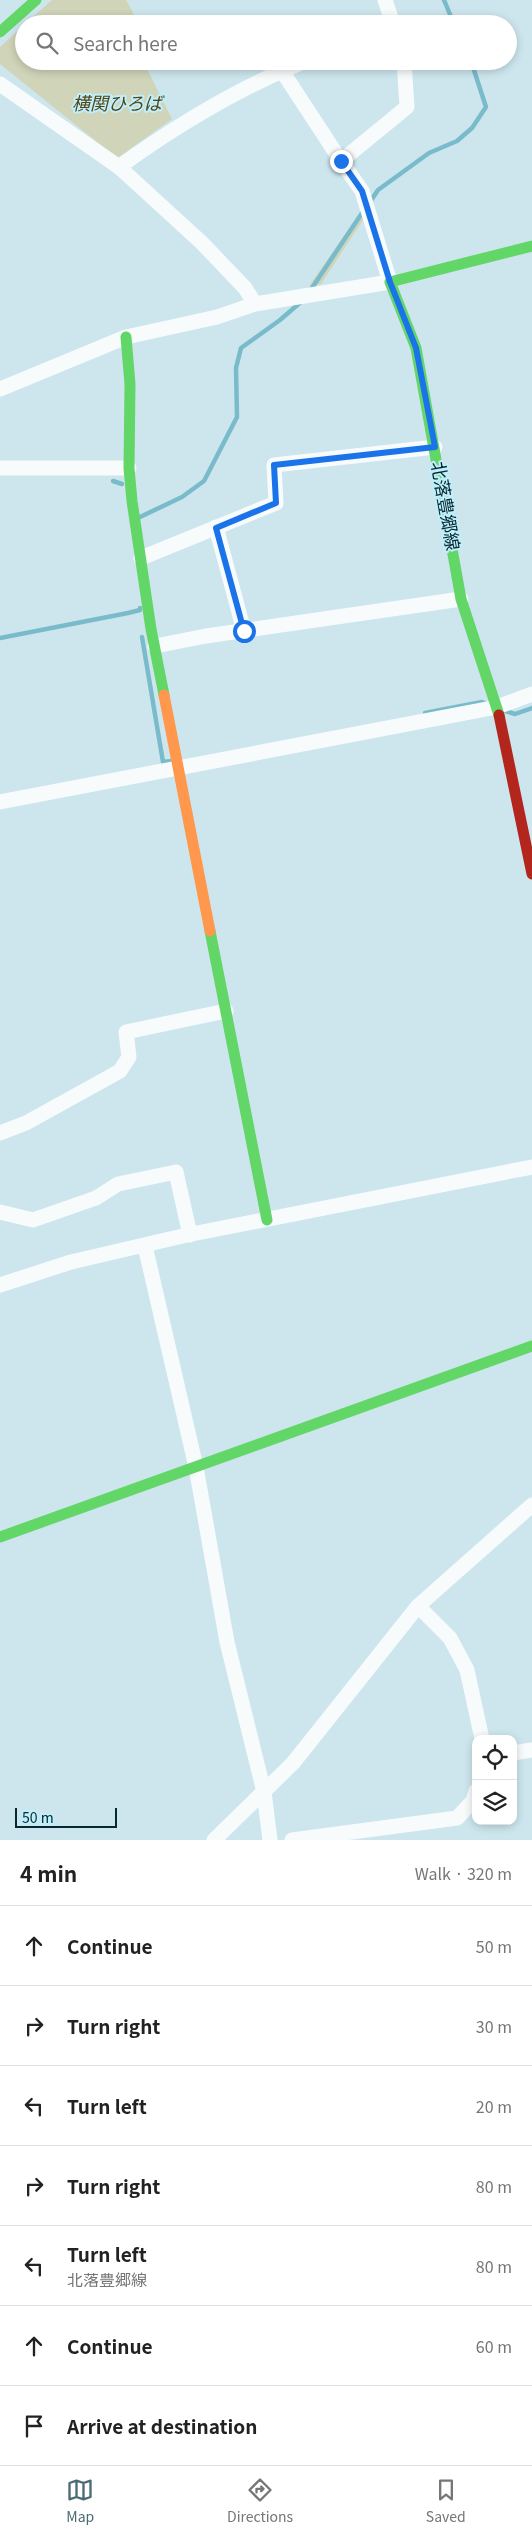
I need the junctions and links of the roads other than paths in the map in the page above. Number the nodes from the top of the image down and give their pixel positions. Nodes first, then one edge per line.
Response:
1 (36, 0) edge
2 (385, 0) edge
3 (19, 15) edge
4 (390, 15) edge
5 (15, 19) edge
6 (0, 32) edge
7 (282, 70) joint
8 (405, 70) edge
9 (0, 84) edge
10 (341, 161) junction
11 (119, 167) junction
12 (532, 246) edge
13 (390, 282) junction
14 (255, 304) junction
15 (126, 337) junction
16 (0, 389) edge
17 (435, 447) junction
18 (0, 468) edge
19 (130, 468) junction
20 (216, 528) junction
21 (141, 558) junction
22 (462, 599) junction
23 (244, 631) junction
24 (155, 646) junction
25 (532, 694) edge
26 (497, 707) junction
27 (178, 768) junction
28 (0, 802) edge
29 (530, 856) edge
30 (532, 874) edge
31 (226, 1011) junction
32 (0, 1133) edge
33 (532, 1167) edge
34 (0, 1212) edge
35 (267, 1220) junction
36 (190, 1235) junction
37 (145, 1246) junction
38 (0, 1285) edge
39 (532, 1346) edge
40 (196, 1467) junction
41 (532, 1505) edge
42 (0, 1537) edge
43 (418, 1606) junction
44 (481, 1735) edge
45 (532, 1750) edge
46 (517, 1752) edge
47 (264, 1792) junction
48 (472, 1802) edge
49 (214, 1840) edge
50 (270, 1840) edge
51 (292, 1840) edge

1 - 3 street
2 - 4 street
5 - 6 street
7 - 10 street
7 - 11 street
8 - 10 street
9 - 11 street
10 - 13 street
11 - 14 street
12 - 13 street
13 - 14 street
13 - 17 street, 北落豊郷線
14 - 15 street
15 - 16 street
15 - 19 street
17 - 20 street
17 - 22 street, 北落豊郷線
18 - 19 street
19 - 21 street
20 - 21 street
20 - 23 street
21 - 24 street
22 - 23 street
22 - 26 street, 北落豊郷線
23 - 24 street
24 - 27 street
25 - 26 street
26 - 27 street
26 - 29 street, 北落豊郷線
27 - 28 street
27 - 31 street
29 - 30 street, 北落豊郷線
31 - 32 street
31 - 35 street
33 - 35 street
34 - 36 street
35 - 36 street
36 - 37 street
37 - 38 street
37 - 40 street
39 - 40 street
40 - 42 street
40 - 47 street
41 - 43 street
43 - 44 street
43 - 47 street
45 - 46 street
47 - 49 street
47 - 50 street
48 - 51 street

